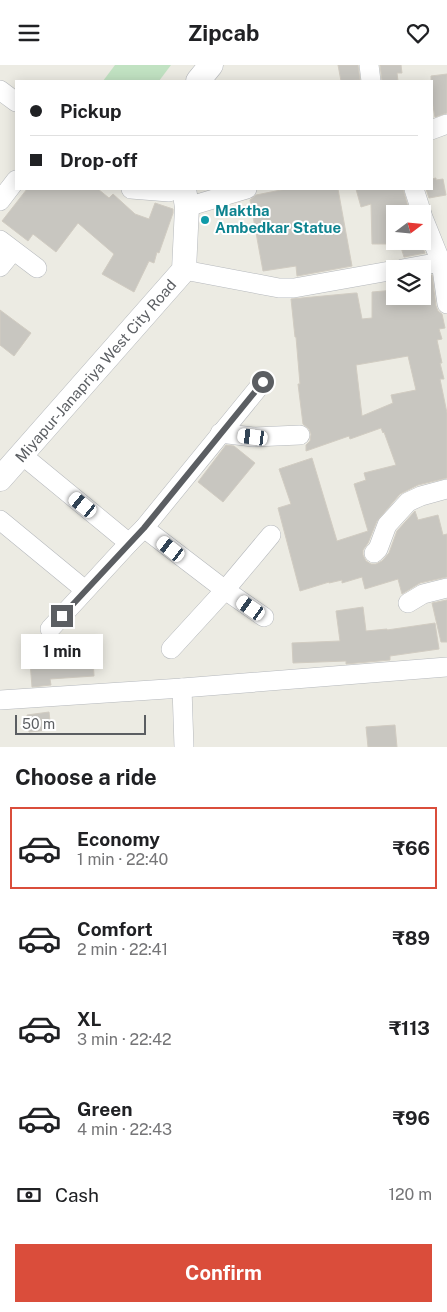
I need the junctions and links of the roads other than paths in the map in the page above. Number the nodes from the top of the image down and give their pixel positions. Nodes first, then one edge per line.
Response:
1 (191, 65) edge
2 (211, 65) edge
3 (368, 65) edge
4 (183, 80) edge
5 (199, 80) edge
6 (371, 80) edge
7 (0, 90) edge
8 (15, 102) edge
9 (447, 124) edge
10 (433, 129) edge
11 (15, 182) edge
12 (135, 190) edge
13 (241, 190) edge
14 (414, 190) edge
15 (0, 201) edge
16 (179, 201) edge
17 (419, 205) edge
18 (431, 237) edge
19 (7, 246) edge
20 (441, 262) junction
21 (431, 264) edge
22 (0, 267) edge
23 (36, 268) dead end
24 (184, 270) junction
25 (386, 272) edge
26 (447, 304) edge
27 (263, 382) dead end
28 (220, 433) junction
29 (300, 435) dead end
30 (22, 455) junction
31 (0, 479) edge
32 (447, 489) edge
33 (0, 520) edge
34 (144, 528) junction
35 (271, 535) dead end
36 (129, 543) junction
37 (374, 553) dead end
38 (447, 588) edge
39 (85, 590) junction
40 (225, 590) junction
41 (408, 603) dead end
42 (264, 617) dead end
43 (50, 629) dead end
44 (171, 649) dead end
45 (447, 667) edge
46 (182, 688) junction
47 (0, 701) edge
48 (184, 747) edge

1 - 4 street
2 - 5 street
3 - 6 street
7 - 8 street
9 - 10 street
11 - 15 street
12 - 16 street
13 - 16 street
14 - 17 street
16 - 24 street, Miyapur-Janapriya West City Road
18 - 20 street
19 - 22 street
19 - 23 street
20 - 21 street
20 - 26 street
24 - 25 street
24 - 30 street, Miyapur-Janapriya West City Road
27 - 28 street
28 - 29 street
28 - 34 street
30 - 31 street, Miyapur-Janapriya West City Road
30 - 36 street
32 - 37 street
33 - 39 street
34 - 36 street
34 - 40 street
35 - 40 street
36 - 39 street
38 - 41 street
39 - 43 street
40 - 42 street
40 - 44 street
45 - 46 street
46 - 47 street
46 - 48 street

